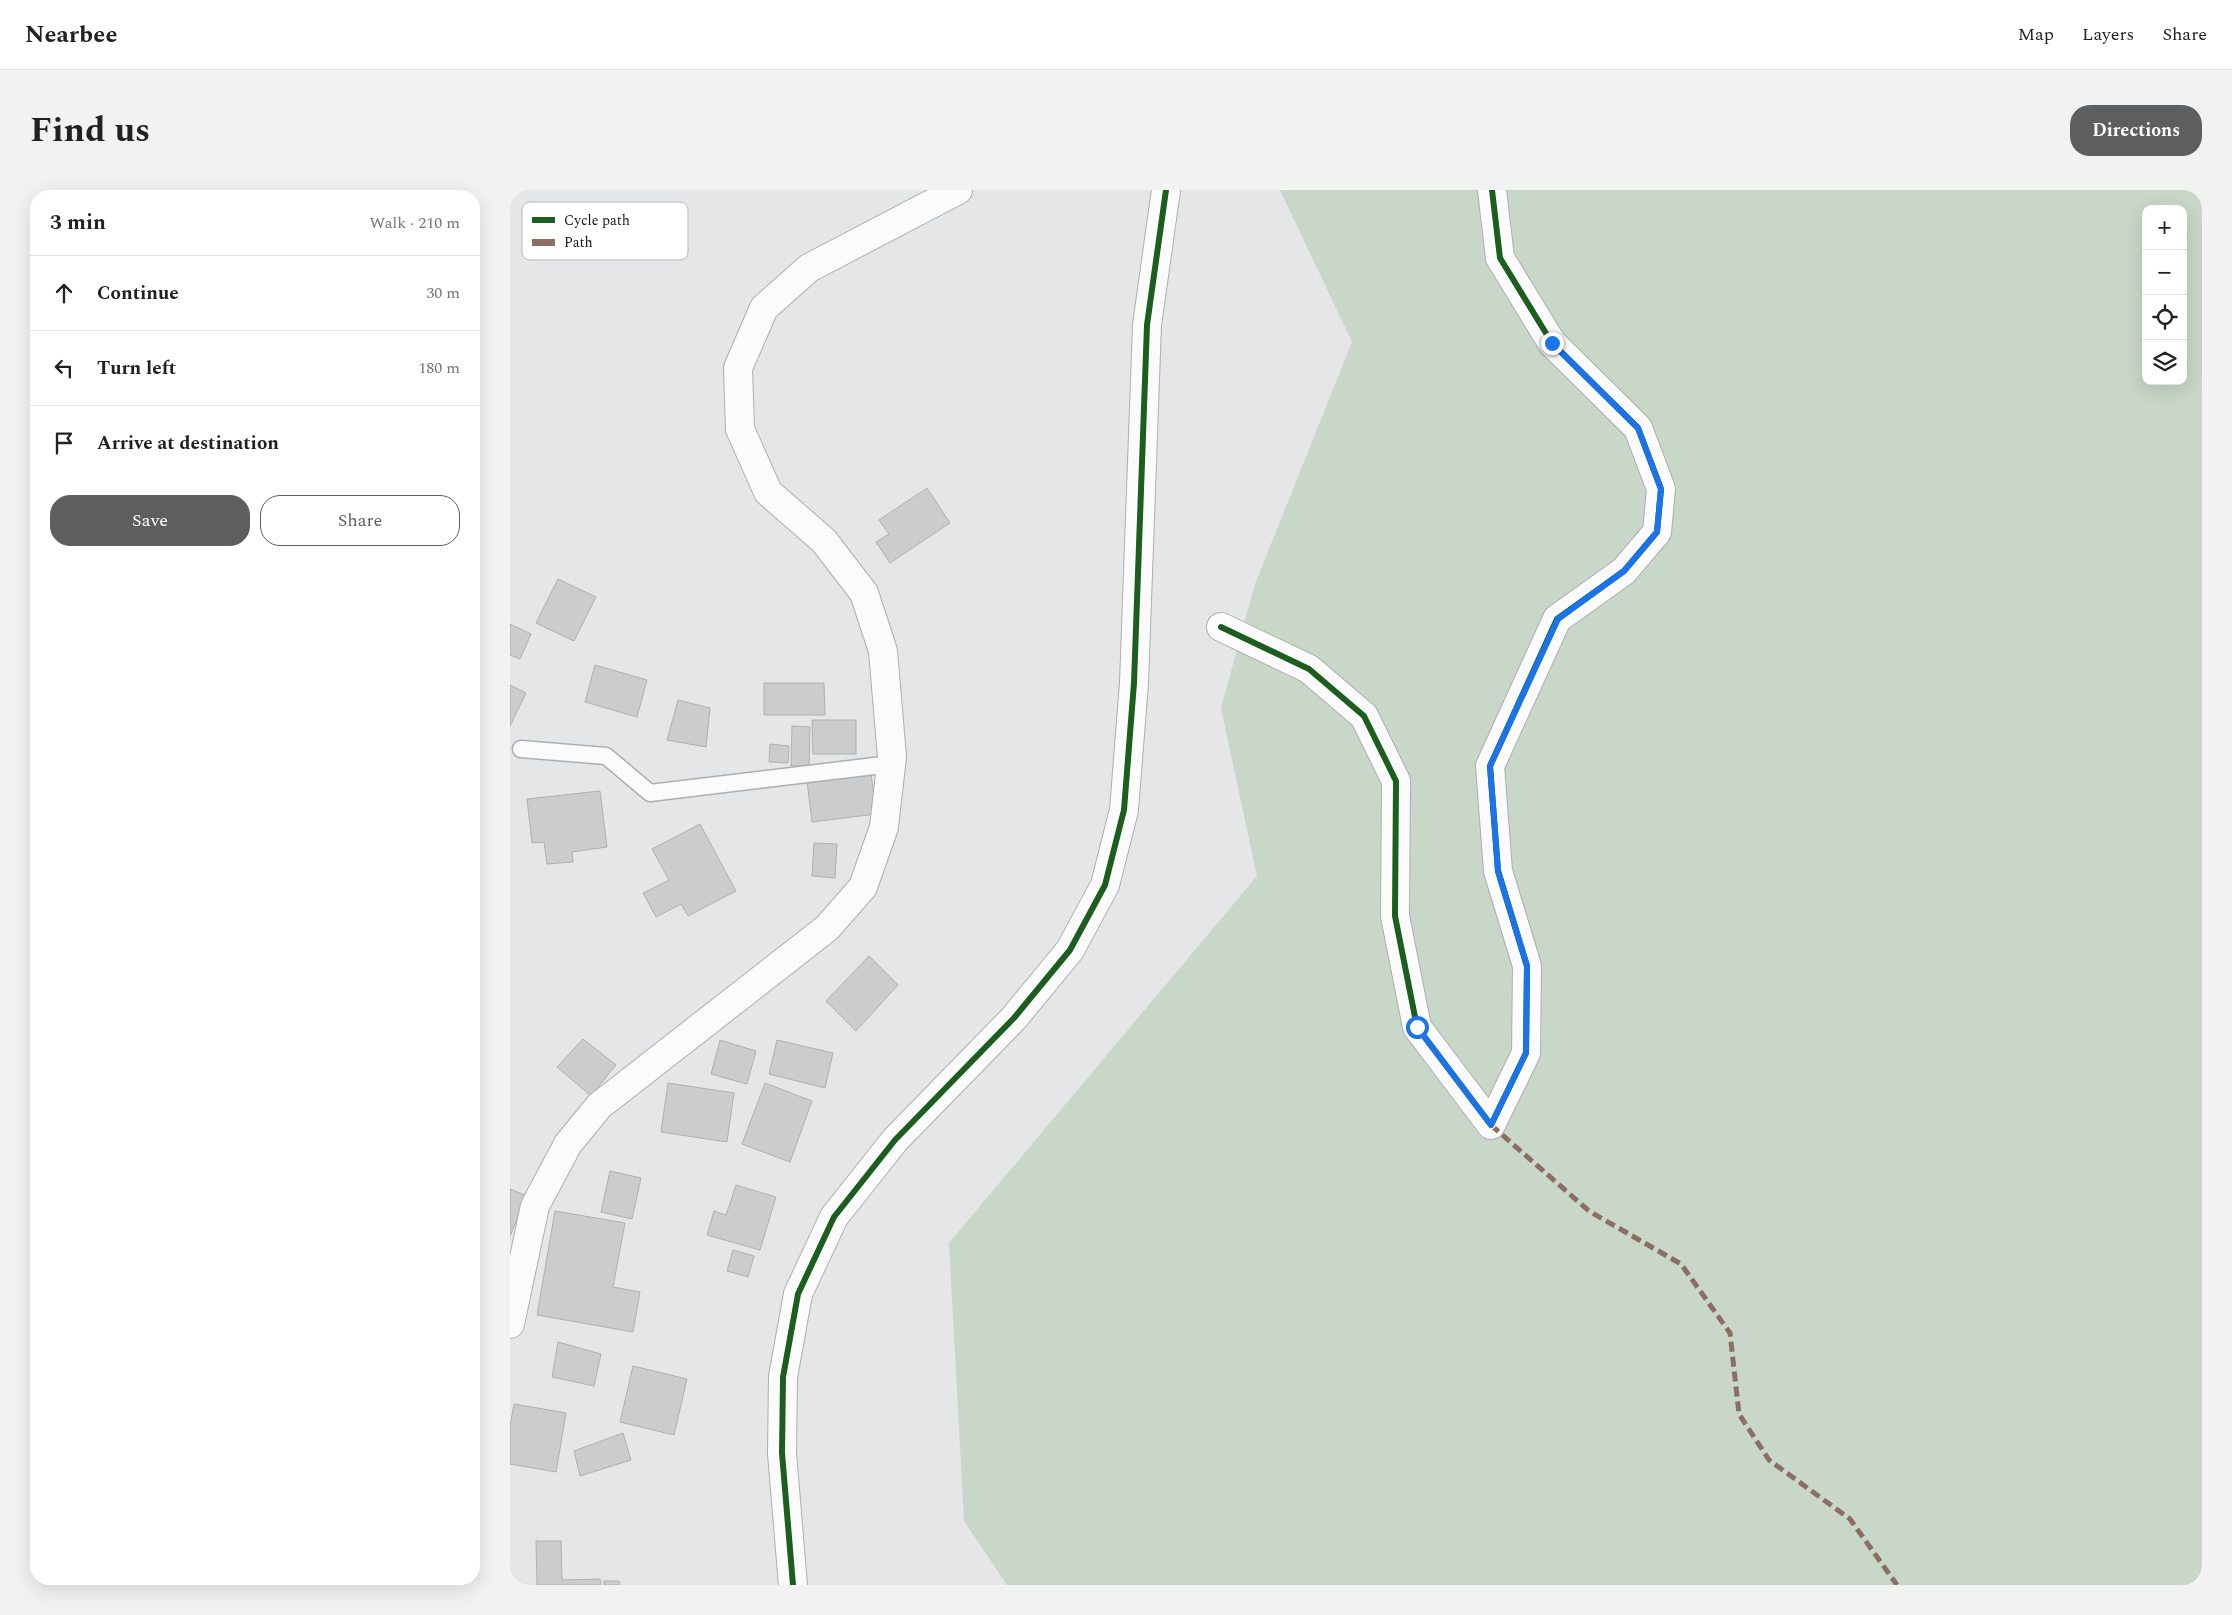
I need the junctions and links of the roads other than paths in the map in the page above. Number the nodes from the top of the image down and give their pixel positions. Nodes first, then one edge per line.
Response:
1 (958, 190) edge
2 (1166, 190) edge
3 (1492, 190) edge
4 (1221, 627) dead end
5 (521, 750) dead end
6 (891, 764) junction
7 (515, 1270) edge
8 (510, 1324) edge
9 (793, 1585) edge

1 - 6 street
2 - 9 street
3 - 4 street
5 - 6 lane
6 - 7 street
7 - 8 street

